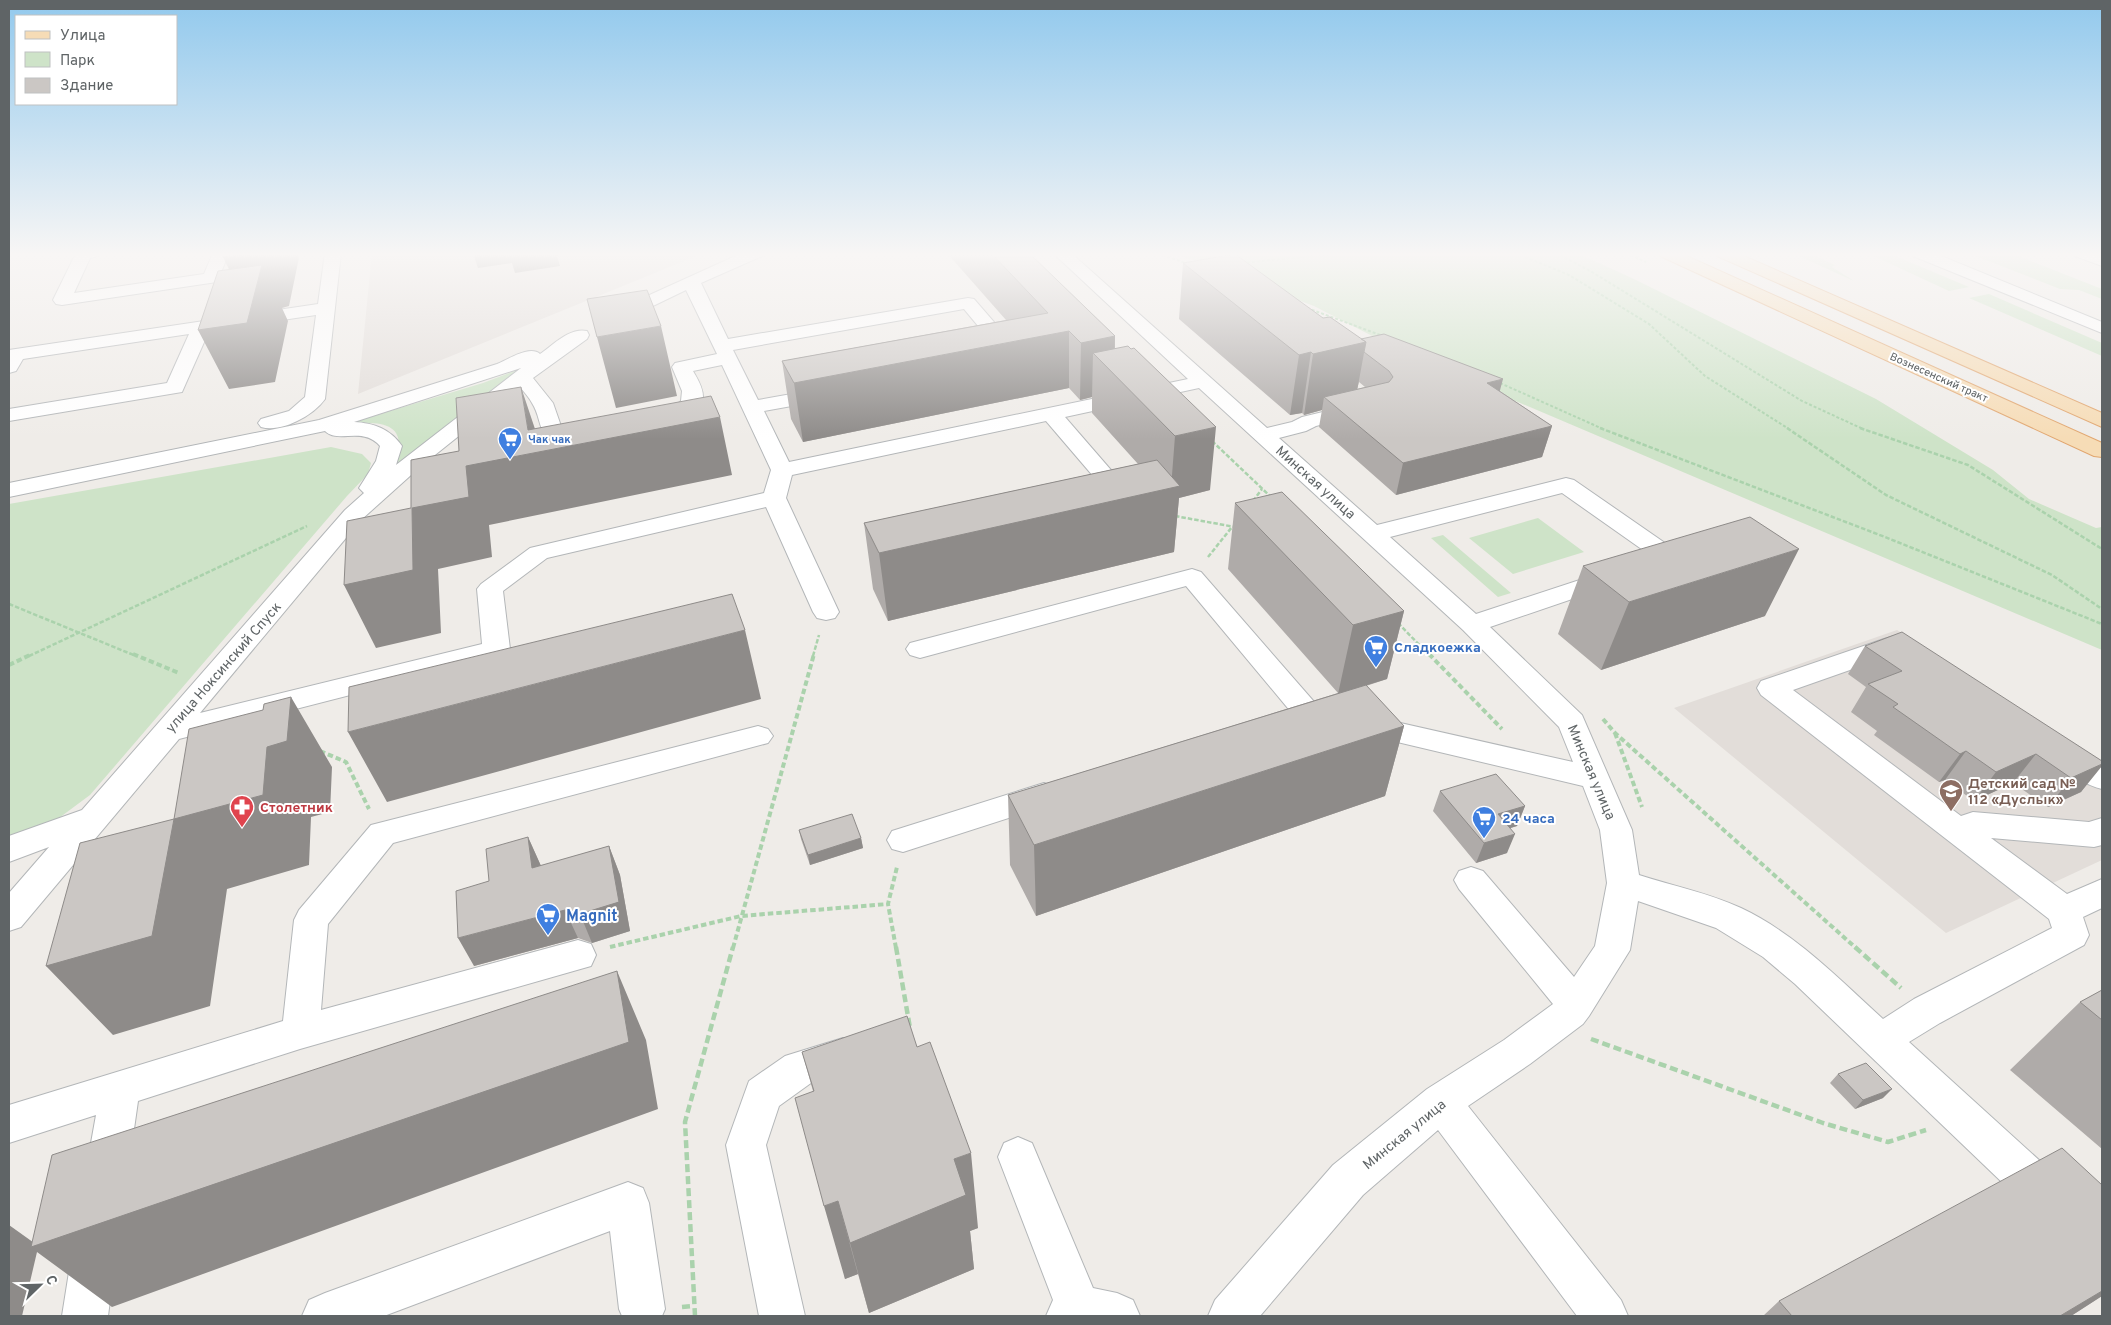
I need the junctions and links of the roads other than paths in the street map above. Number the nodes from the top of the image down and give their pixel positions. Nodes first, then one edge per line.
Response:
1 (281, 315) edge
2 (325, 315) edge
3 (621, 315) edge
4 (707, 315) edge
5 (909, 315) edge
6 (978, 315) edge
7 (1130, 315) edge
8 (1802, 315) edge
9 (1862, 315) edge
10 (2070, 315) edge
11 (201, 327) junction
12 (594, 328) junction
13 (2102, 328) edge
14 (725, 352) junction
15 (995, 361) edge
16 (9, 367) edge
17 (522, 377) junction
18 (1205, 382) junction
19 (1352, 389) edge
20 (840, 391) edge
21 (315, 399) junction
22 (752, 407) junction
23 (1051, 412) junction
24 (9, 415) edge
25 (356, 415) junction
26 (2102, 421) edge
27 (643, 427) edge
28 (1299, 427) junction
29 (1320, 428) dead end
30 (605, 434) edge
31 (1264, 435) junction
32 (258, 440) junction
33 (235, 445) junction
34 (2102, 451) edge
35 (782, 470) junction
36 (9, 490) edge
37 (1119, 492) edge
38 (774, 498) junction
39 (353, 515) junction
40 (1372, 534) junction
41 (826, 612) road end
42 (1472, 624) junction
43 (920, 649) dead end
44 (1915, 654) edge
45 (1306, 711) junction
46 (1278, 720) edge
47 (168, 731) junction
48 (758, 736) dead end
49 (2045, 740) edge
50 (1595, 778) junction
51 (2102, 778) edge
52 (1072, 786) edge
53 (92, 818) junction
54 (1958, 830) junction
55 (2102, 830) edge
56 (903, 840) road end
57 (9, 849) edge
58 (1471, 880) dead end
59 (1624, 883) junction
60 (2102, 893) edge
61 (2064, 911) junction
62 (9, 917) edge
63 (578, 955) road end
64 (1564, 1015) junction
65 (300, 1032) junction
66 (911, 1034) edge
67 (1881, 1040) junction
68 (120, 1089) junction
69 (1441, 1102) junction
70 (9, 1124) edge
71 (1018, 1157) dead end
72 (2073, 1221) edge
73 (642, 1309) dead end
74 (1088, 1313) edge
75 (85, 1316) edge
76 (325, 1316) edge
77 (782, 1316) edge
78 (1231, 1316) edge
79 (1605, 1316) edge

1 - 11 street
2 - 21 street
3 - 12 street, улица Ноксинский Спуск
4 - 14 street
5 - 14 street
6 - 15 street
7 - 18 street, Минская улица
8 - 34 main road, Вознесенский тракт
9 - 26 main road, Вознесенский тракт
10 - 13 street
11 - 16 street
11 - 24 street
12 - 17 street, улица Ноксинский Спуск
12 - 25 street, улица Ноксинский Спуск
14 - 22 street
14 - 27 street
17 - 30 street
17 - 39 street, улица Ноксинский Спуск
18 - 23 street
18 - 31 street, Минская улица
19 - 28 street
20 - 22 street
21 - 25 street
21 - 33 street
22 - 35 street
23 - 35 street
23 - 37 street
25 - 32 street, улица Ноксинский Спуск
28 - 29 street
28 - 31 street
31 - 40 street, Минская улица
32 - 33 street, улица Ноксинский Спуск
32 - 39 street, улица Ноксинский Спуск
33 - 36 street, улица Ноксинский Спуск
35 - 38 street
38 - 41 street
38 - 47 street
39 - 47 street, улица Ноксинский Спуск
40 - 42 street, Минская улица
40 - 42 street
42 - 50 street, Минская улица
43 - 45 street
44 - 54 street
45 - 46 street
45 - 50 street
47 - 53 street, улица Ноксинский Спуск
48 - 65 street
49 - 51 street
50 - 59 street, Минская улица
52 - 56 street
53 - 57 street, улица Ноксинский Спуск
53 - 62 street, улица Ноксинский Спуск
54 - 55 street
54 - 61 street
58 - 64 street
59 - 64 street, Минская улица
59 - 67 street
60 - 61 street
61 - 67 street
63 - 65 street
64 - 69 street, Минская улица
65 - 68 street
66 - 77 street
67 - 72 street
68 - 70 street
68 - 75 street
69 - 78 street, Минская улица
69 - 79 street
71 - 74 street
73 - 76 street

